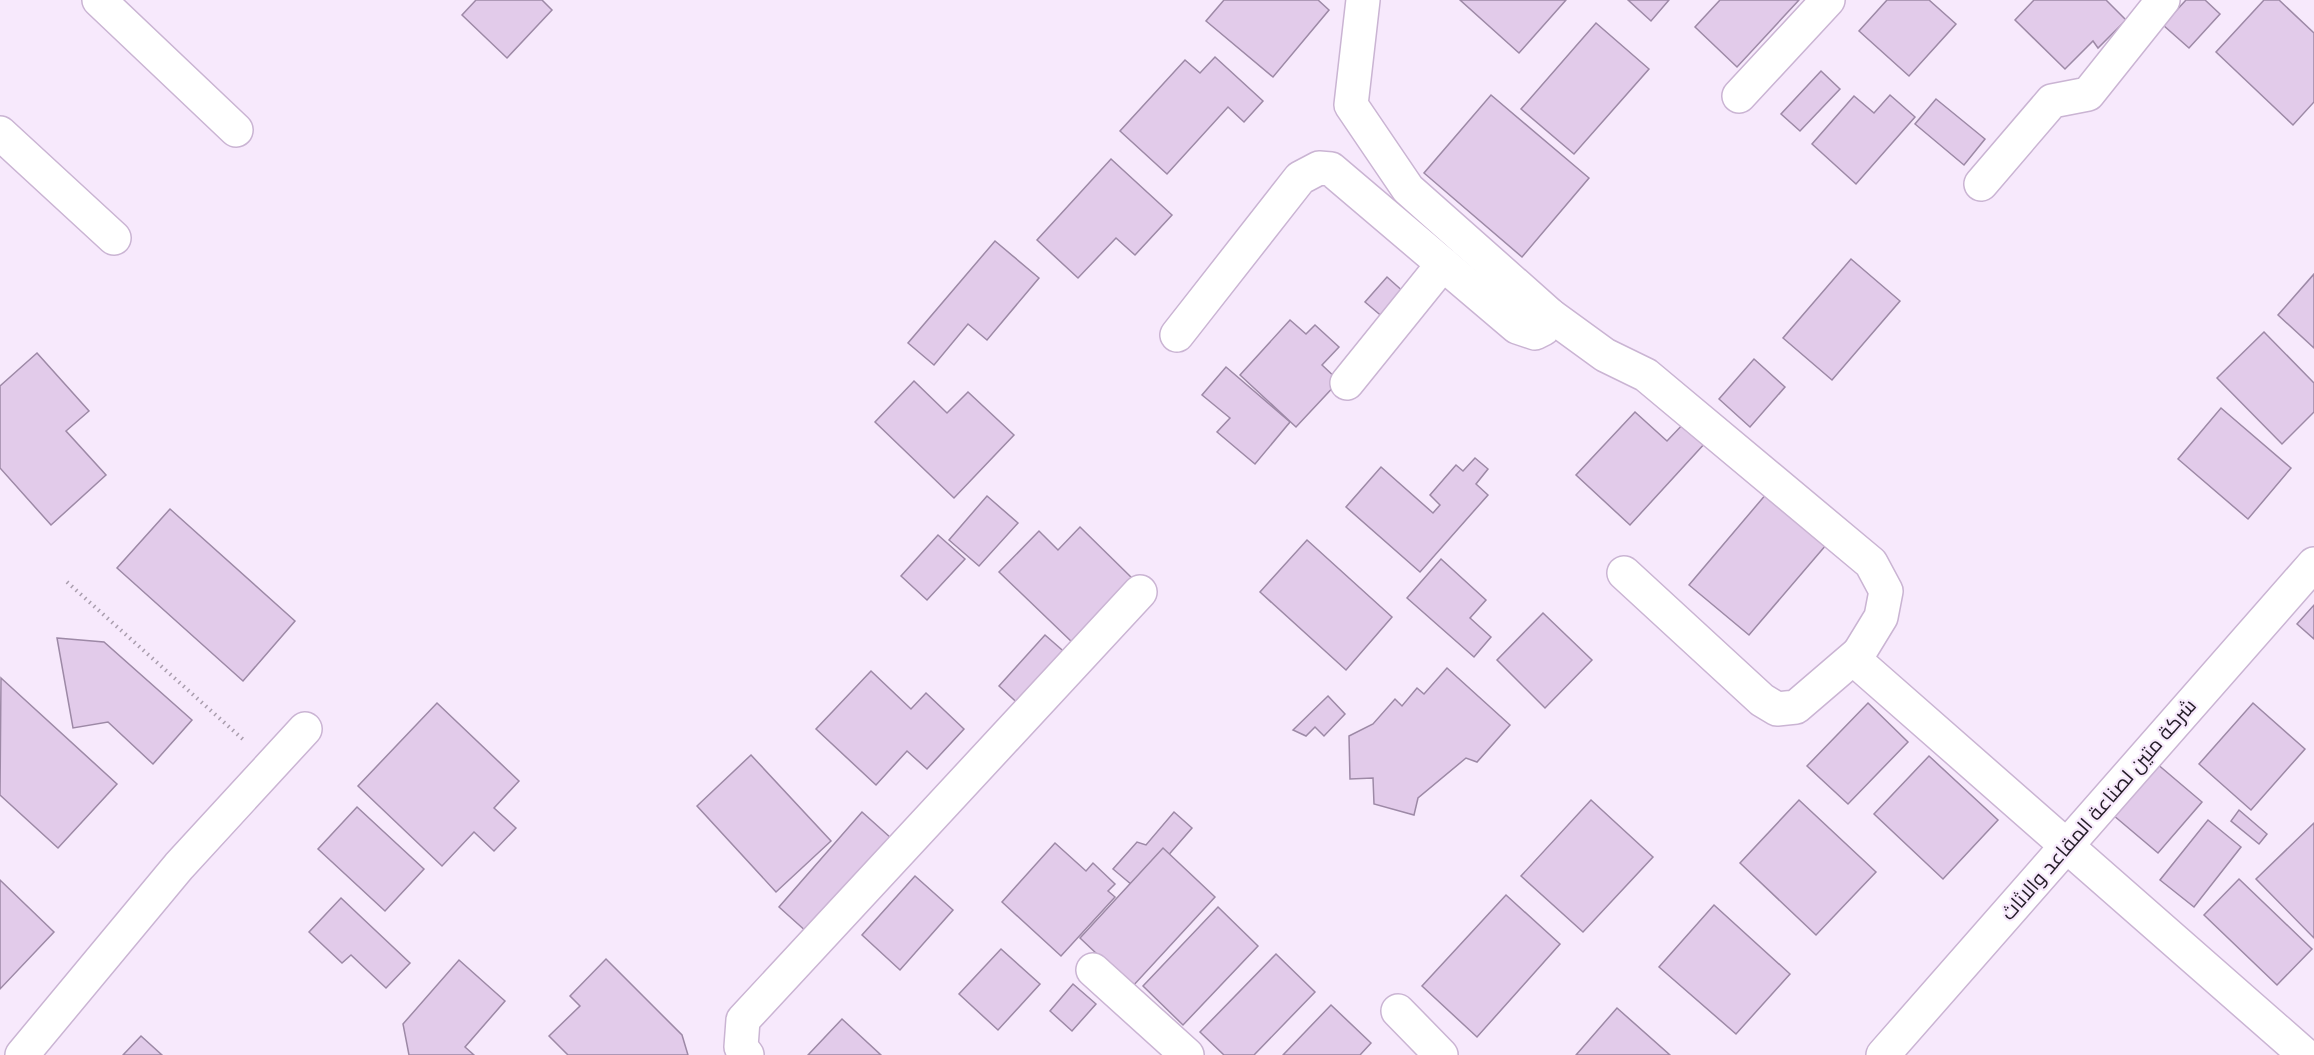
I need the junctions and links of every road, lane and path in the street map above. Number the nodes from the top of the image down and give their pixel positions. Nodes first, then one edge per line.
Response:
1 (99, 0) edge
2 (1363, 0) edge
3 (1827, 0) edge
4 (2163, 0) edge
5 (1739, 96) dead end
6 (236, 130) dead end
7 (0, 133) edge
8 (1981, 184) dead end
9 (114, 238) dead end
10 (1443, 264) junction
11 (1550, 315) junction
12 (1177, 335) dead end
13 (1347, 383) dead end
14 (2314, 564) edge
15 (1624, 573) dead end
16 (67, 582) dead end
17 (1140, 592) dead end
18 (1859, 653) junction
19 (305, 729) dead end
20 (272, 766) junction
21 (2067, 845) junction
22 (1093, 970) dead end
23 (1398, 1011) dead end
24 (22, 1055) edge
25 (747, 1055) edge
26 (1187, 1055) edge
27 (1441, 1055) edge
28 (1883, 1055) edge
29 (2305, 1055) edge

1 - 6 street
2 - 11 street
3 - 5 street
4 - 8 street
7 - 9 street
10 - 11 street
10 - 12 street
10 - 13 street
11 - 18 street
14 - 21 street, شركة متين لصناعة المقاعد والاثاث
15 - 18 street
16 - 20 path
17 - 25 street
18 - 21 street
19 - 20 street
20 - 24 street
21 - 28 street, شركة متين لصناعة المقاعد والاثاث
21 - 29 street
22 - 26 street
23 - 27 street

